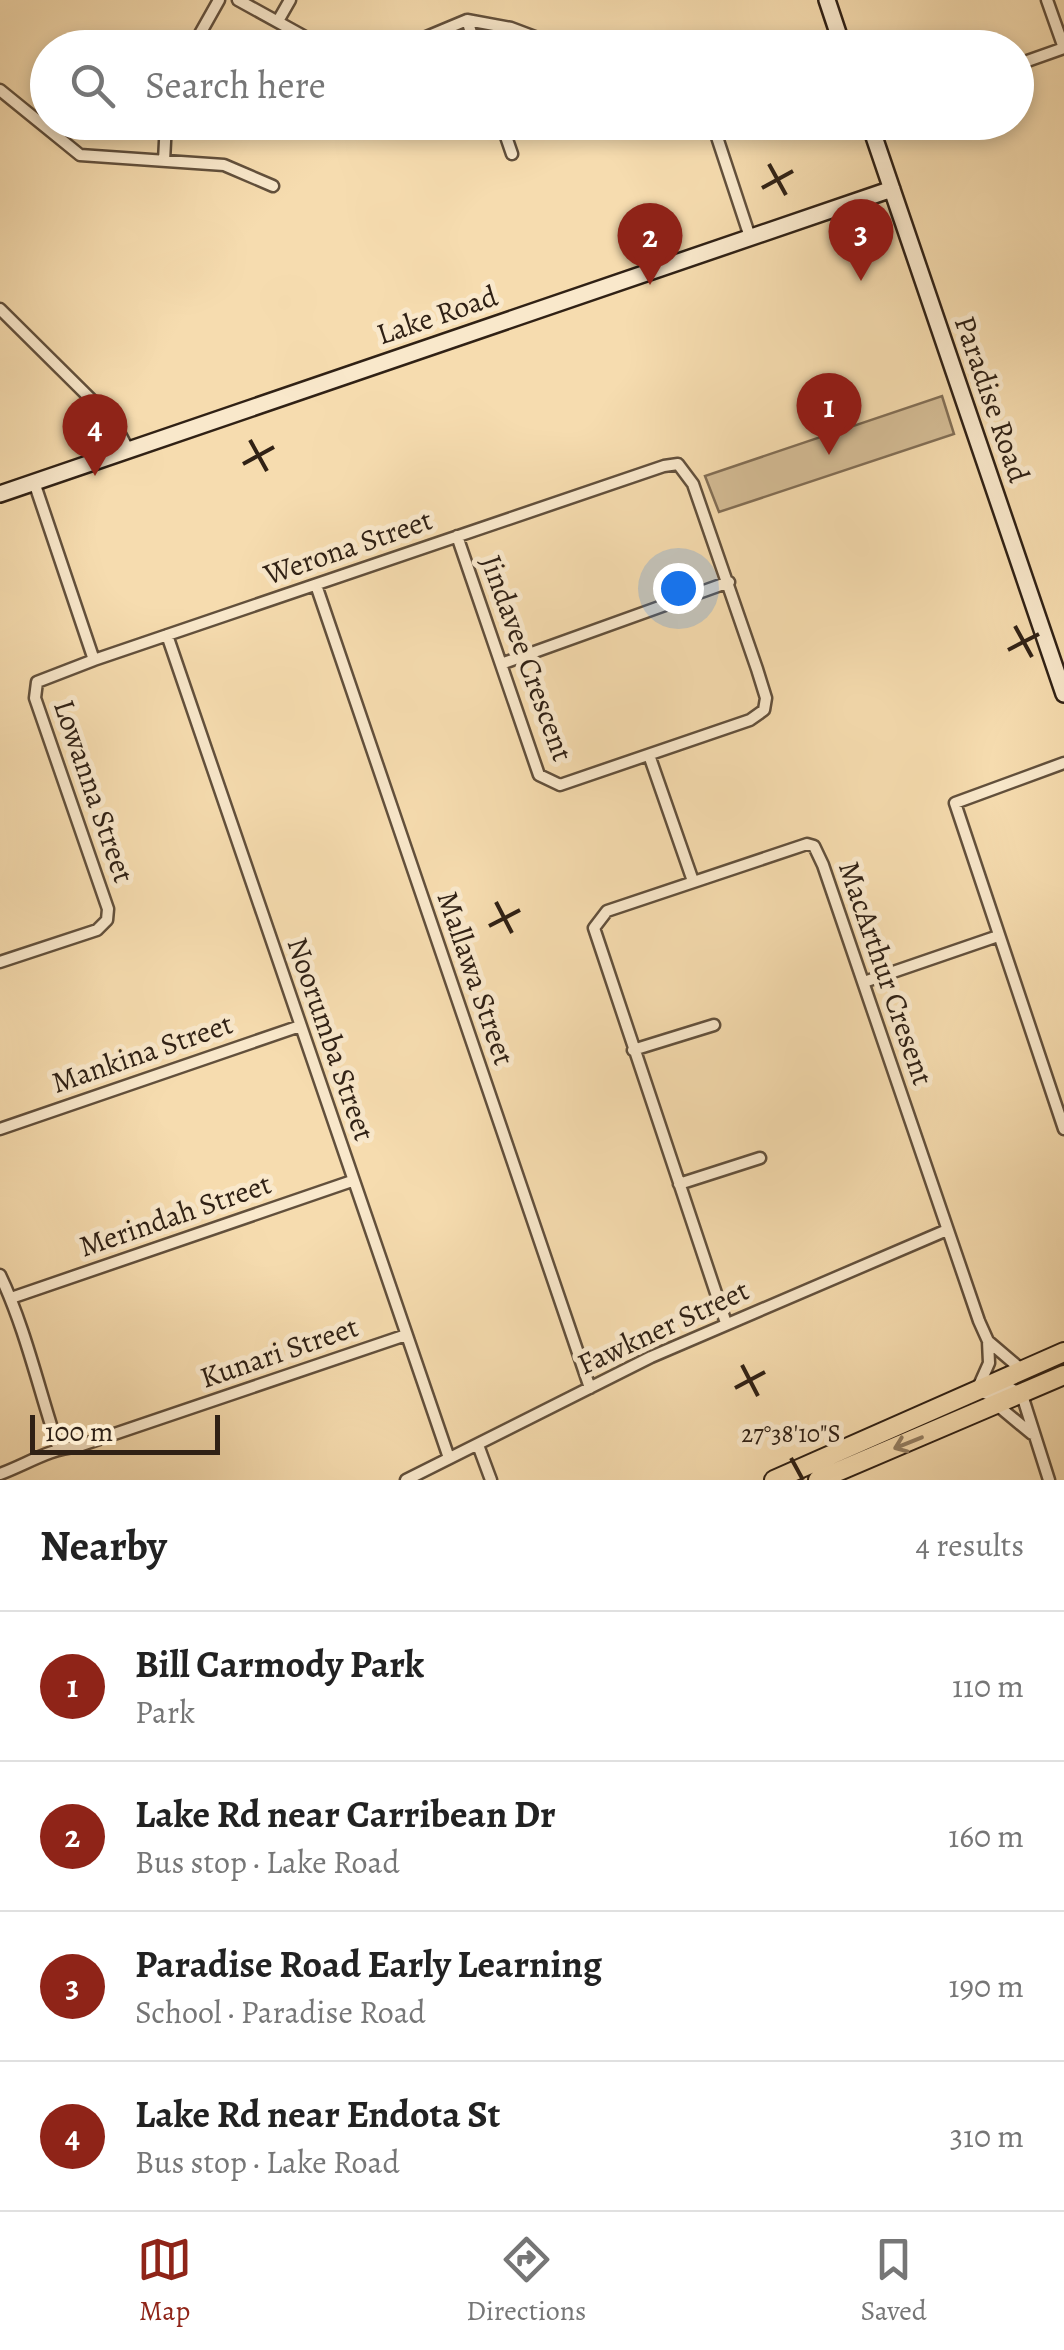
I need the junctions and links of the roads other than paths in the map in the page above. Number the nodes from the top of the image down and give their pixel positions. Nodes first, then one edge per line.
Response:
1 (219, 0) edge
2 (238, 0) edge
3 (290, 0) edge
4 (827, 0) edge
5 (1047, 0) edge
6 (466, 20) junction
7 (278, 21) junction
8 (202, 30) edge
9 (293, 30) edge
10 (442, 30) edge
11 (470, 30) edge
12 (516, 30) edge
13 (837, 30) edge
14 (1064, 48) edge
15 (1034, 59) edge
16 (0, 90) edge
17 (30, 114) edge
18 (62, 140) edge
19 (165, 140) edge
20 (507, 140) edge
21 (718, 140) edge
22 (875, 140) edge
23 (512, 154) dead end
24 (164, 160) junction
25 (272, 186) dead end
26 (892, 190) junction
27 (750, 237) junction
28 (0, 310) edge
29 (128, 449) junction
30 (678, 464) joint
31 (34, 482) junction
32 (0, 494) edge
33 (457, 536) junction
34 (728, 582) junction
35 (316, 584) junction
36 (167, 635) junction
37 (94, 660) junction
38 (501, 664) junction
39 (36, 682) joint
40 (1064, 691) edge
41 (649, 754) junction
42 (1064, 763) edge
43 (693, 882) junction
44 (998, 936) junction
45 (0, 962) edge
46 (864, 982) junction
47 (714, 1024) dead end
48 (300, 1026) junction
49 (633, 1050) junction
50 (0, 1128) edge
51 (1064, 1130) edge
52 (760, 1158) dead end
53 (352, 1180) junction
54 (680, 1184) junction
55 (947, 1230) junction
56 (0, 1275) edge
57 (14, 1297) junction
58 (726, 1323) junction
59 (406, 1335) junction
60 (988, 1341) junction
61 (1064, 1352) edge
62 (1023, 1370) junction
63 (1064, 1375) edge
64 (590, 1388) junction
65 (977, 1390) junction
66 (1022, 1394) junction
67 (997, 1406) junction
68 (1032, 1434) junction
69 (478, 1445) junction
70 (58, 1447) junction
71 (449, 1458) junction
72 (0, 1474) edge
73 (406, 1480) edge
74 (491, 1480) edge
75 (774, 1480) edge
76 (818, 1480) edge
77 (1048, 1480) edge

1 - 8 street
2 - 7 street
3 - 7 street
4 - 13 street
5 - 14 street
6 - 10 street
6 - 11 street
6 - 12 street
7 - 9 street
14 - 15 street
16 - 17 street
18 - 24 street
19 - 24 street
20 - 23 street
21 - 27 street
22 - 26 street, Paradise Road
24 - 25 street
26 - 27 street, Lake Road
26 - 40 street, Paradise Road
27 - 29 street, Lake Road
28 - 29 street
29 - 31 street, Lake Road
30 - 33 street, Werona Street
30 - 34 street, Jindavee Crescent
31 - 32 street, Lake Road
31 - 37 street
33 - 35 street, Werona Street
33 - 38 street, Jindavee Crescent
34 - 38 street
34 - 41 street, Jindavee Crescent
35 - 36 street, Werona Street
35 - 64 street, Mallawa Street
36 - 37 street, Werona Street
36 - 48 street, Noorumba Street
37 - 39 street, Werona Street
38 - 41 street, Jindavee Crescent
39 - 45 street, Lowanna Street
41 - 43 street
42 - 44 street
43 - 46 street, MacArthur Cresent
43 - 49 street, MacArthur Cresent
44 - 46 street
44 - 51 street
46 - 55 street, MacArthur Cresent
47 - 49 street
48 - 50 street, Mankina Street
48 - 53 street, Noorumba Street
49 - 54 street, MacArthur Cresent
52 - 54 street
53 - 57 street, Merindah Street
53 - 59 street, Noorumba Street
54 - 58 street, MacArthur Cresent
55 - 58 street, Fawkner Street
55 - 60 street, MacArthur Cresent
56 - 57 street
57 - 70 street
58 - 64 street, Fawkner Street
59 - 70 street, Kunari Street
59 - 71 street, Noorumba Street
60 - 62 street
60 - 65 street
61 - 62 main road
62 - 65 main road
63 - 66 main road
64 - 69 street, Fawkner Street
65 - 66 street
65 - 75 main road
66 - 67 main road
66 - 68 street
67 - 68 street
67 -> 76 main road
68 - 77 street
69 - 71 street, Fawkner Street
69 - 74 street
70 - 72 street, Kunari Street
71 - 73 street, Fawkner Street

